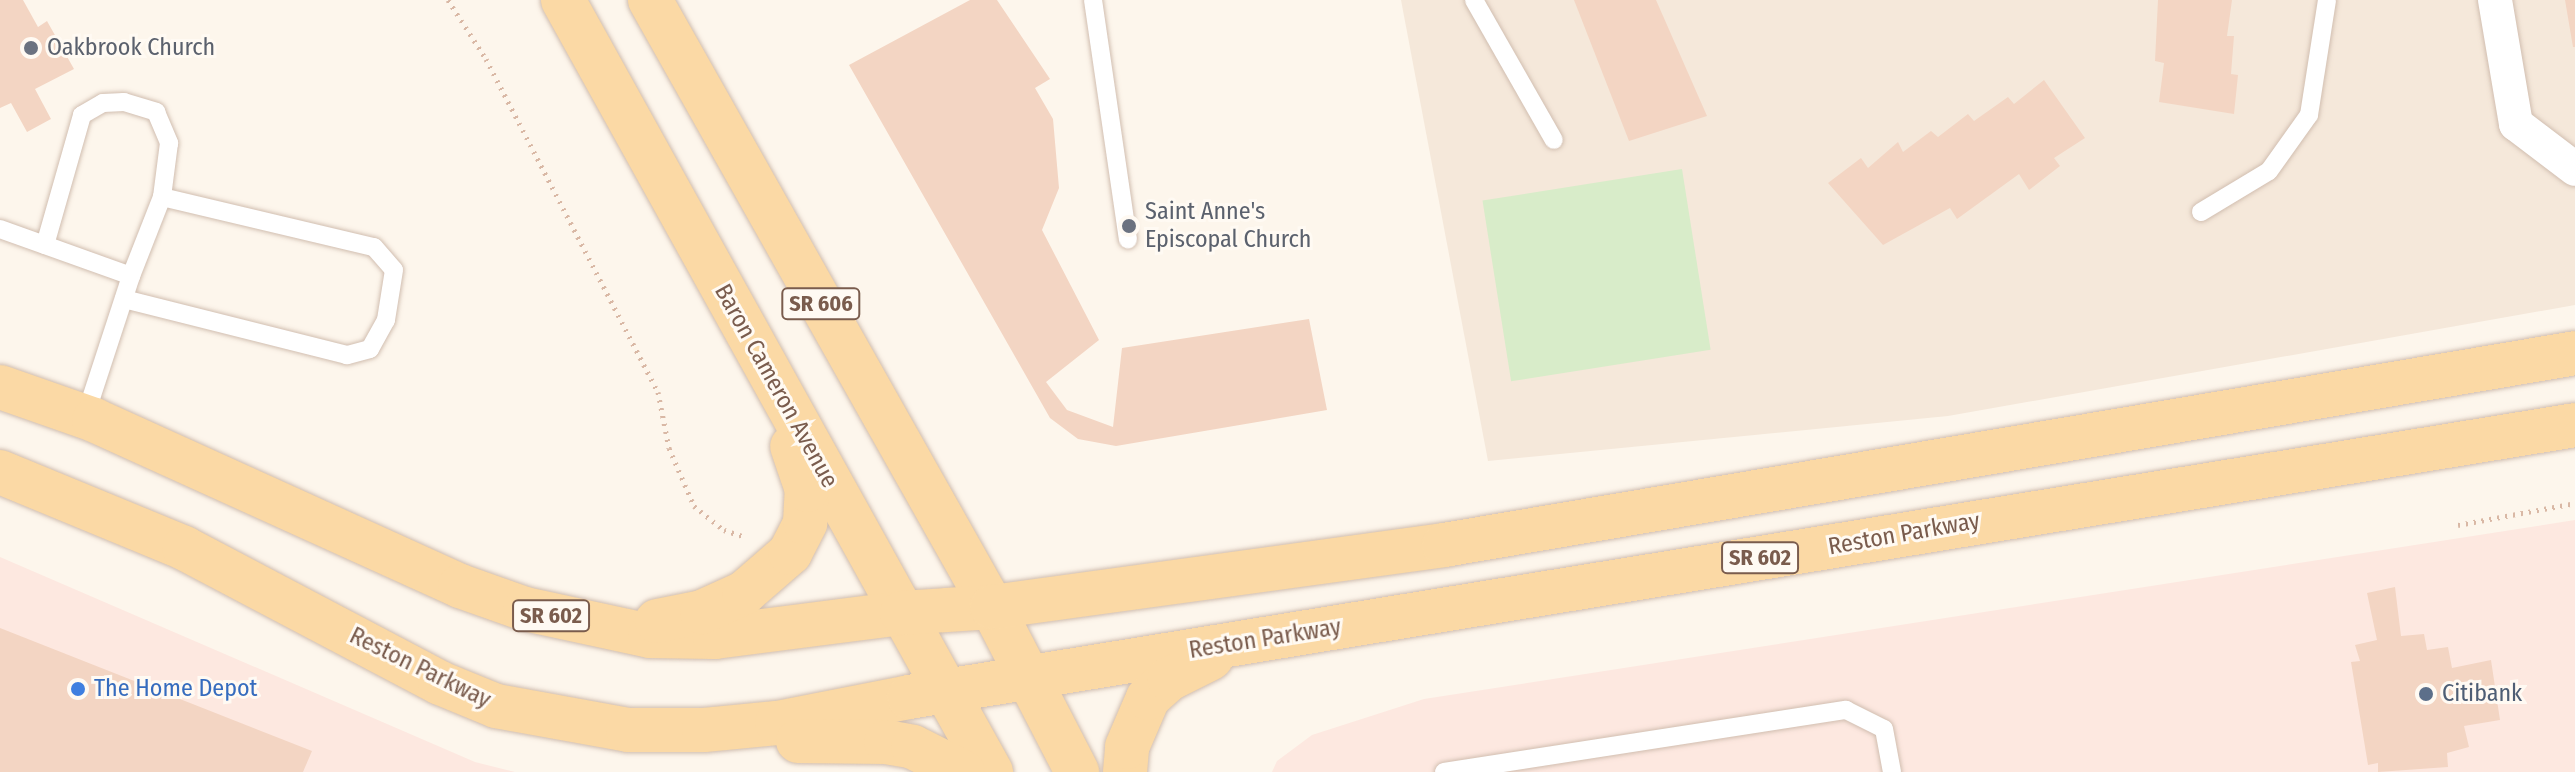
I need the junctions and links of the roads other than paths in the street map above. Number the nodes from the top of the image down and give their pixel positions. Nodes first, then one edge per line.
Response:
1 (563, 0) edge
2 (650, 0) edge
3 (1093, 0) edge
4 (1474, 0) edge
5 (2327, 0) edge
6 (2495, 0) edge
7 (1554, 140) dead end
8 (2575, 169) edge
9 (162, 197) junction
10 (2201, 212) dead end
11 (0, 229) edge
12 (1128, 239) dead end
13 (45, 245) junction
14 (131, 276) junction
15 (124, 299) junction
16 (2575, 353) edge
17 (768, 371) junction
18 (0, 387) edge
19 (85, 417) junction
20 (2575, 425) edge
21 (0, 472) edge
22 (992, 607) junction
23 (902, 613) junction
24 (609, 629) junction
25 (1249, 642) junction
26 (1029, 678) junction
27 (945, 691) junction
28 (704, 730) junction
29 (963, 772) edge
30 (991, 772) edge
31 (1077, 772) edge
32 (1125, 772) edge
33 (1444, 772) edge
34 (1892, 772) edge

1 - 17 main road, Baron Cameron Avenue / SR 606
2 - 22 main road, SR 606
3 - 12 lane
4 - 7 lane
5 - 10 lane
6 - 8 street
9 - 13 lane
9 - 14 lane
9 - 15 lane
11 - 13 lane
13 - 14 lane
14 - 15 lane
15 - 19 lane
16 - 22 main road, SR 602
17 - 23 main road, Baron Cameron Avenue / SR 606
17 - 24 main road
18 - 19 main road, SR 602
19 - 24 main road, SR 602
20 - 25 main road, Reston Parkway / SR 602
21 - 28 main road, Reston Parkway / SR 602
22 - 23 main road, SR 602
22 - 26 main road, SR 606
23 - 24 main road, SR 602
23 - 27 main road, Baron Cameron Avenue / SR 606
25 - 26 main road, Reston Parkway / SR 602
25 - 32 main road
26 - 27 main road, Reston Parkway / SR 602
26 - 31 main road, SR 606
27 - 28 main road, Reston Parkway / SR 602
27 - 30 main road, Baron Cameron Avenue / SR 606
28 - 29 main road
33 - 34 lane

